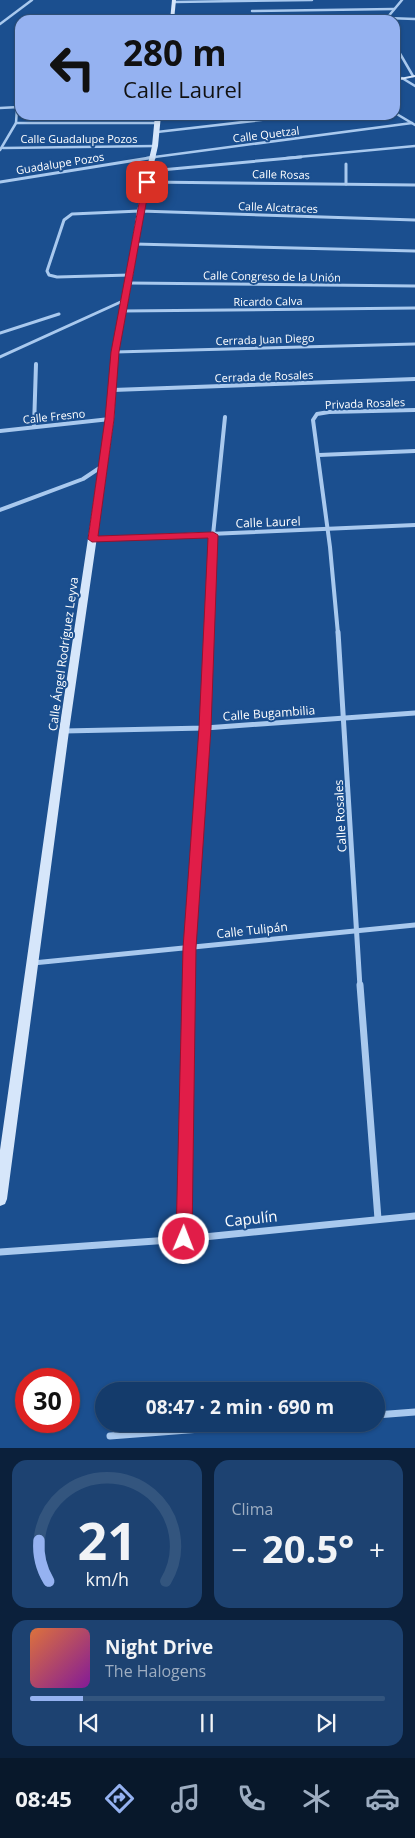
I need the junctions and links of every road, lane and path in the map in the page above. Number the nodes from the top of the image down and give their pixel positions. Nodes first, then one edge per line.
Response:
1 (32, 0) edge
2 (312, 0) edge
3 (402, 0) edge
4 (174, 1) edge
5 (394, 9) junction
6 (252, 11) dead end
7 (173, 15) edge
8 (389, 15) edge
9 (400, 18) edge
10 (415, 19) edge
11 (0, 24) edge
12 (400, 53) edge
13 (414, 76) edge
14 (402, 78) joint
15 (415, 86) edge
16 (15, 107) edge
17 (0, 108) edge
18 (400, 116) edge
19 (16, 120) edge
20 (212, 120) edge
21 (415, 120) edge
22 (408, 121) junction
23 (16, 123) junction
24 (157, 123) edge
25 (413, 124) edge
26 (155, 146) junction
27 (415, 146) edge
28 (2, 149) edge
29 (153, 157) junction
30 (346, 164) dead end
31 (150, 171) junction
32 (0, 182) edge
33 (147, 182) junction
34 (346, 184) junction
35 (415, 185) edge
36 (140, 211) junction
37 (415, 220) edge
38 (134, 244) junction
39 (415, 251) edge
40 (49, 275) joint
41 (129, 279) junction
42 (415, 286) edge
43 (125, 300) junction
44 (415, 308) edge
45 (122, 311) junction
46 (59, 314) dead end
47 (0, 334) edge
48 (415, 344) edge
49 (115, 352) junction
50 (0, 357) edge
51 (36, 364) dead end
52 (415, 379) edge
53 (113, 390) junction
54 (415, 410) edge
55 (317, 414) joint
56 (225, 417) dead end
57 (110, 419) junction
58 (34, 427) junction
59 (0, 431) edge
60 (415, 451) edge
61 (319, 455) junction
62 (101, 466) junction
63 (1, 508) edge
64 (415, 525) edge
65 (329, 530) junction
66 (213, 535) junction
67 (92, 539) junction
68 (415, 713) edge
69 (345, 718) junction
70 (205, 728) junction
71 (64, 731) junction
72 (415, 925) edge
73 (356, 930) junction
74 (190, 948) junction
75 (32, 963) junction
76 (0, 1199) edge
77 (415, 1216) edge
78 (378, 1219) junction
79 (184, 1239) junction
80 (0, 1252) edge
81 (415, 1412) edge
82 (385, 1414) edge
83 (162, 1432) edge
84 (110, 1436) dead end

1 - 11 street
2 - 4 street
3 - 5 street
4 - 7 street
5 - 6 street
5 - 8 street
9 - 10 street
12 - 13 street
13 - 14 street
14 - 15 street
16 - 17 street
18 - 22 street
19 - 23 street
20 - 24 street
21 - 22 street
22 - 25 street
23 - 24 street
23 - 28 street
24 - 26 street, Calle Ángel Rodríguez Leyva
25 - 29 street, Calle Quetzal
26 - 28 street, Calle Guadalupe Pozos
26 - 29 street, Calle Ángel Rodríguez Leyva
27 - 31 street
29 - 31 street, Calle Ángel Rodríguez Leyva
29 - 32 street, Guadalupe Pozos
30 - 34 street
31 - 33 street, Calle Ángel Rodríguez Leyva
33 - 34 street, Calle Rosas
33 - 36 street, Calle Ángel Rodríguez Leyva
34 - 35 street, Calle Rosas
36 - 37 street, Calle Alcatraces
36 - 38 street, Calle Ángel Rodríguez Leyva
36 - 40 street, Calle Alcatraces
38 - 39 street
38 - 41 street, Calle Ángel Rodríguez Leyva
40 - 41 street, Calle Congreso de la Unión
41 - 42 street, Calle Congreso de la Unión
41 - 43 street, Calle Ángel Rodríguez Leyva
43 - 45 street, Calle Ángel Rodríguez Leyva
43 - 50 street
44 - 45 street, Ricardo Calva
45 - 49 street, Calle Ángel Rodríguez Leyva
46 - 47 street
48 - 49 street, Cerrada Juan Diego
49 - 53 street, Calle Ángel Rodríguez Leyva
51 - 58 street
52 - 53 street, Cerrada de Rosales
53 - 57 street, Calle Ángel Rodríguez Leyva
54 - 55 street, Privada Rosales
55 - 61 street, Calle Rosales
56 - 66 street
57 - 58 street, Calle Fresno
57 - 62 street, Calle Ángel Rodríguez Leyva
58 - 59 street, Calle Fresno
60 - 61 street
61 - 65 street, Calle Rosales
62 - 63 street
62 - 67 street, Calle Ángel Rodríguez Leyva
64 - 65 street, Calle Laurel
65 - 66 street, Calle Laurel
65 - 69 street, Calle Rosales
66 - 67 street, Calle Laurel
66 - 70 street
67 - 71 street, Calle Ángel Rodríguez Leyva
68 - 69 street, Calle Bugambilia
69 - 70 street, Calle Bugambilia
69 - 73 street, Calle Rosales
70 - 71 street, Calle Bugambilia
70 - 74 street
71 - 75 street, Calle Ángel Rodríguez Leyva
72 - 73 street, Calle Tulipán
73 - 74 street, Calle Tulipán
73 - 78 street, Calle Rosales
74 - 75 street, Calle Tulipán
74 - 79 street
75 - 76 street, Calle Ángel Rodríguez Leyva
77 - 78 street, Capulín
78 - 79 street, Capulín
79 - 80 street, Capulín
81 - 82 street
83 - 84 street

